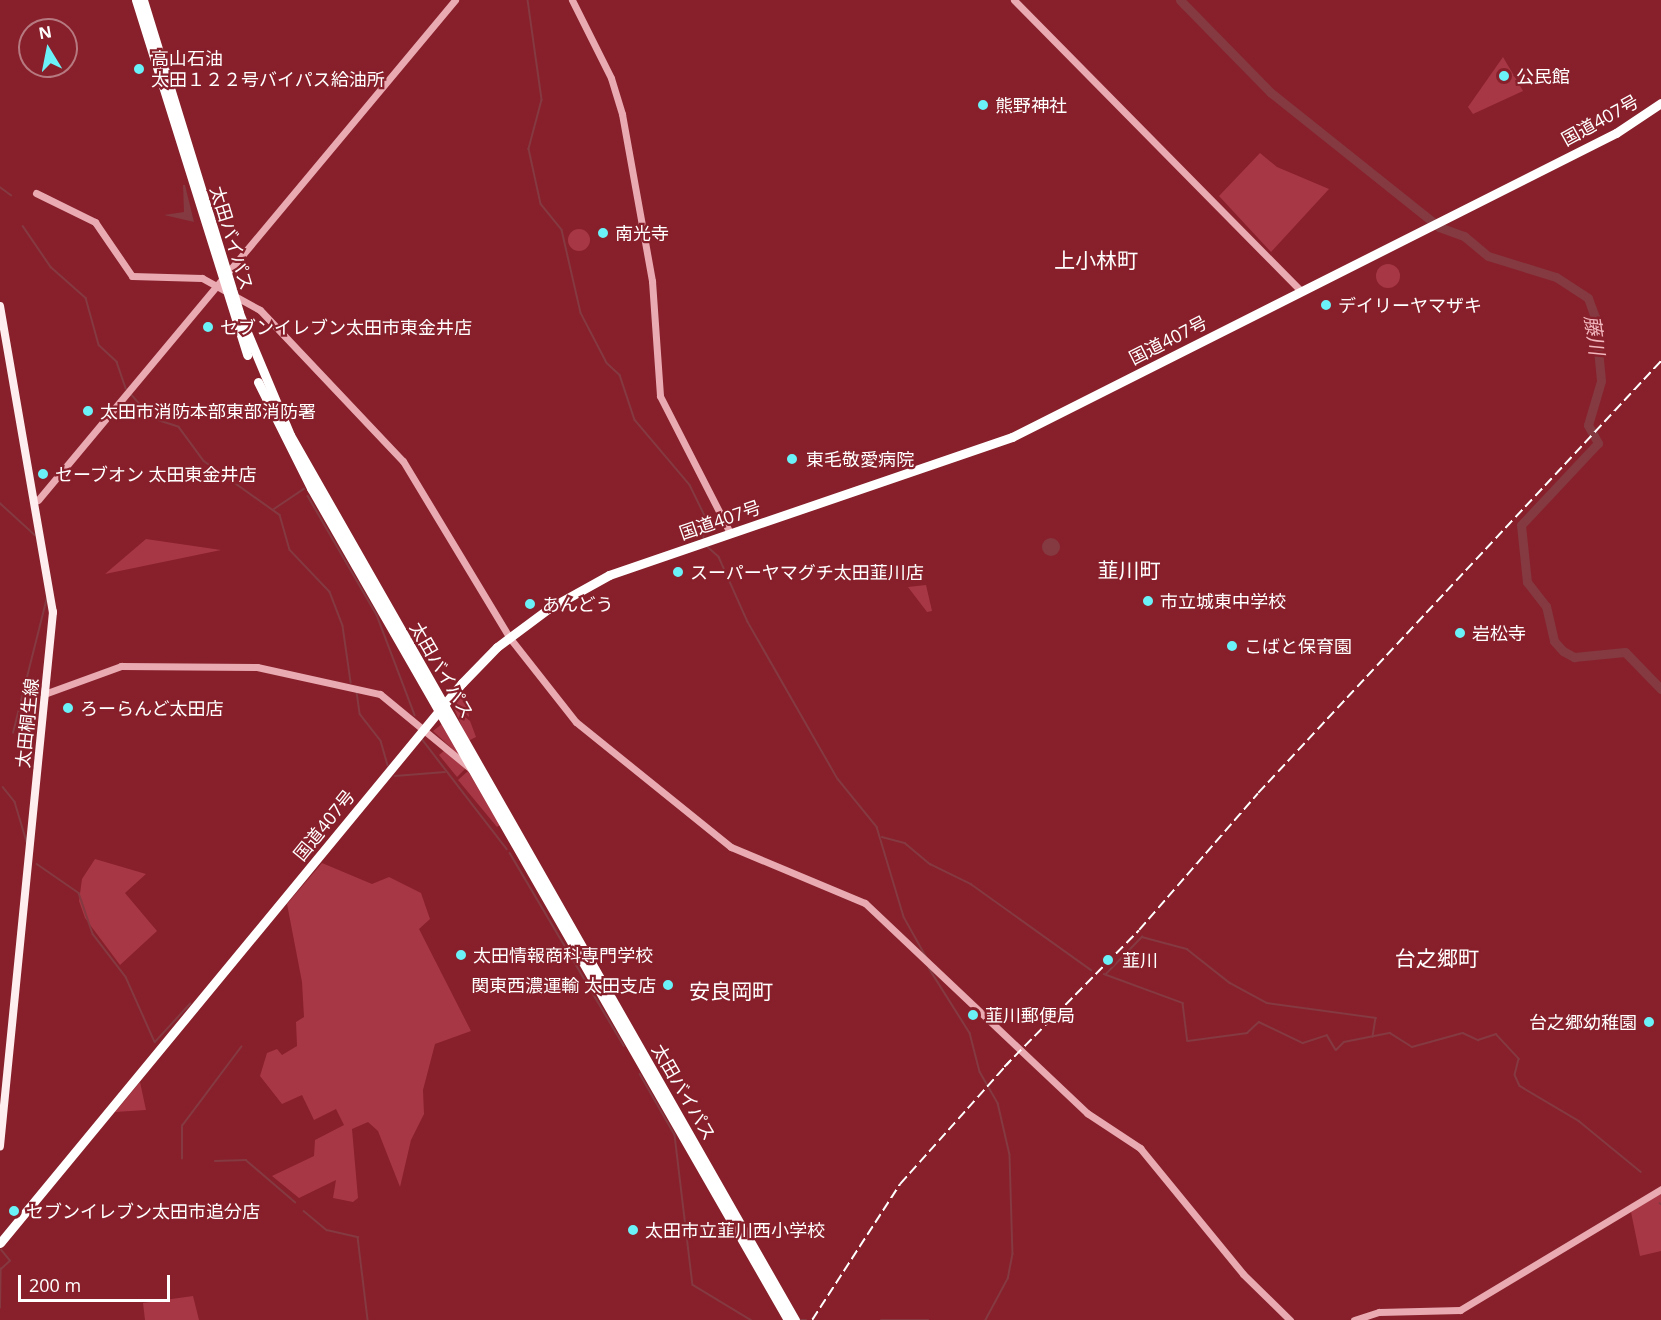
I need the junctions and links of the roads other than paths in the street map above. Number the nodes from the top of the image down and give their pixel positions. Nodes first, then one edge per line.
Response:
1 (136, 0) edge
2 (143, 0) edge
3 (455, 0) edge
4 (572, 0) edge
5 (1014, 0) edge
6 (1661, 103) edge
7 (36, 193) dead end
8 (223, 283) junction
9 (1300, 290) junction
10 (232, 292) junction
11 (0, 306) edge
12 (38, 500) dead end
13 (730, 533) junction
14 (509, 637) junction
15 (47, 693) junction
16 (441, 709) junction
17 (424, 729) junction
18 (472, 770) junction
19 (0, 1146) edge
20 (1661, 1189) edge
21 (0, 1243) edge
22 (759, 1263) junction
23 (788, 1320) edge
24 (795, 1320) edge
25 (1290, 1320) edge
26 (1354, 1320) edge

1 - 8 highway, 太田バイパス
2 - 8 highway, 太田バイパス
3 - 8 street
4 - 13 street
5 - 9 street
6 - 9 highway, 国道407号
7 - 8 street
8 - 10 highway, 太田バイパス
8 - 12 street
8 - 16 highway, 太田バイパス
9 - 13 highway, 国道407号
10 - 14 street
10 - 16 highway, 太田バイパス
11 - 15 main road, 太田桐生線
13 - 14 highway, 国道407号
14 - 16 highway, 国道407号
14 - 25 street
15 - 17 street
15 - 19 main road, 太田桐生線
16 - 17 highway, 国道407号
16 - 18 highway, 太田バイパス
16 - 22 highway, 太田バイパス
17 - 18 street
17 - 21 highway, 国道407号
18 - 22 highway, 太田バイパス
20 - 26 street
22 - 23 highway, 太田バイパス
22 - 24 highway, 太田バイパス

